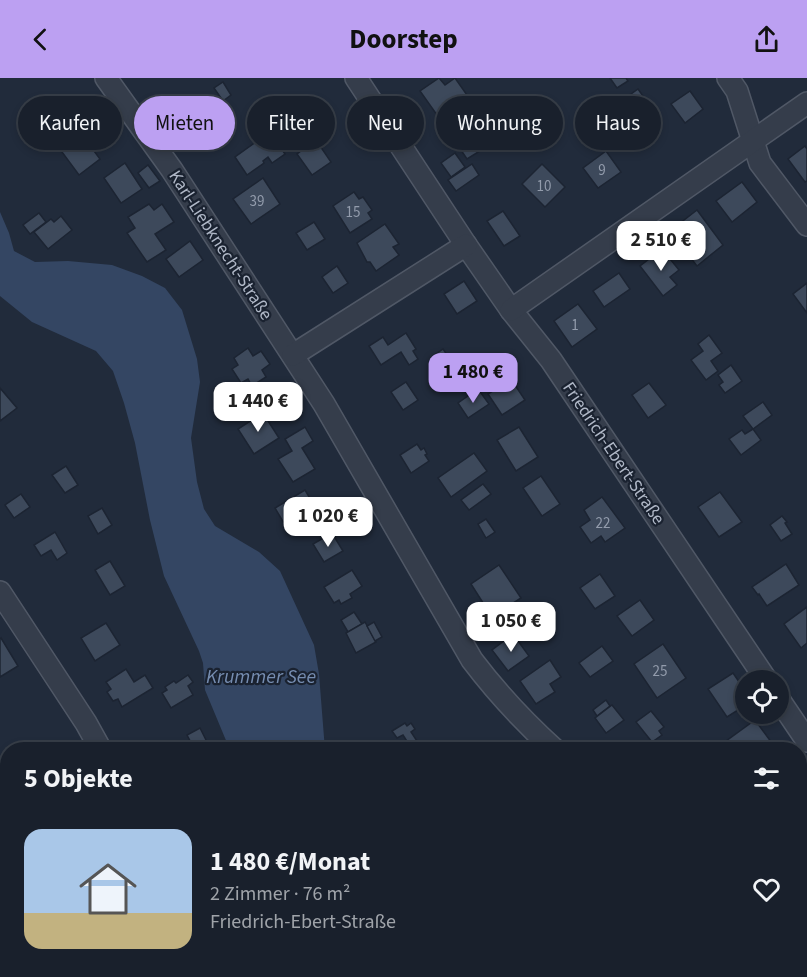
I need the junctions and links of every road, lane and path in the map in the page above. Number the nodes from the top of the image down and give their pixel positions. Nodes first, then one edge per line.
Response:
1 (106, 78) edge
2 (356, 78) edge
3 (728, 78) edge
4 (807, 103) edge
5 (752, 140) junction
6 (807, 225) edge
7 (466, 245) junction
8 (511, 310) junction
9 (293, 355) junction
10 (0, 592) edge
11 (760, 670) edge
12 (789, 714) edge
13 (807, 741) edge
14 (97, 742) edge
15 (546, 742) edge

1 - 9 street, Karl-Liebknecht-Straße
2 - 7 street, Friedrich-Ebert-Straße
3 - 5 street
4 - 5 street
5 - 6 street
5 - 8 street
7 - 8 street, Friedrich-Ebert-Straße
7 - 9 street
8 - 11 street, Friedrich-Ebert-Straße
9 - 15 street, Karl-Liebknecht-Straße
10 - 14 street
12 - 13 street

